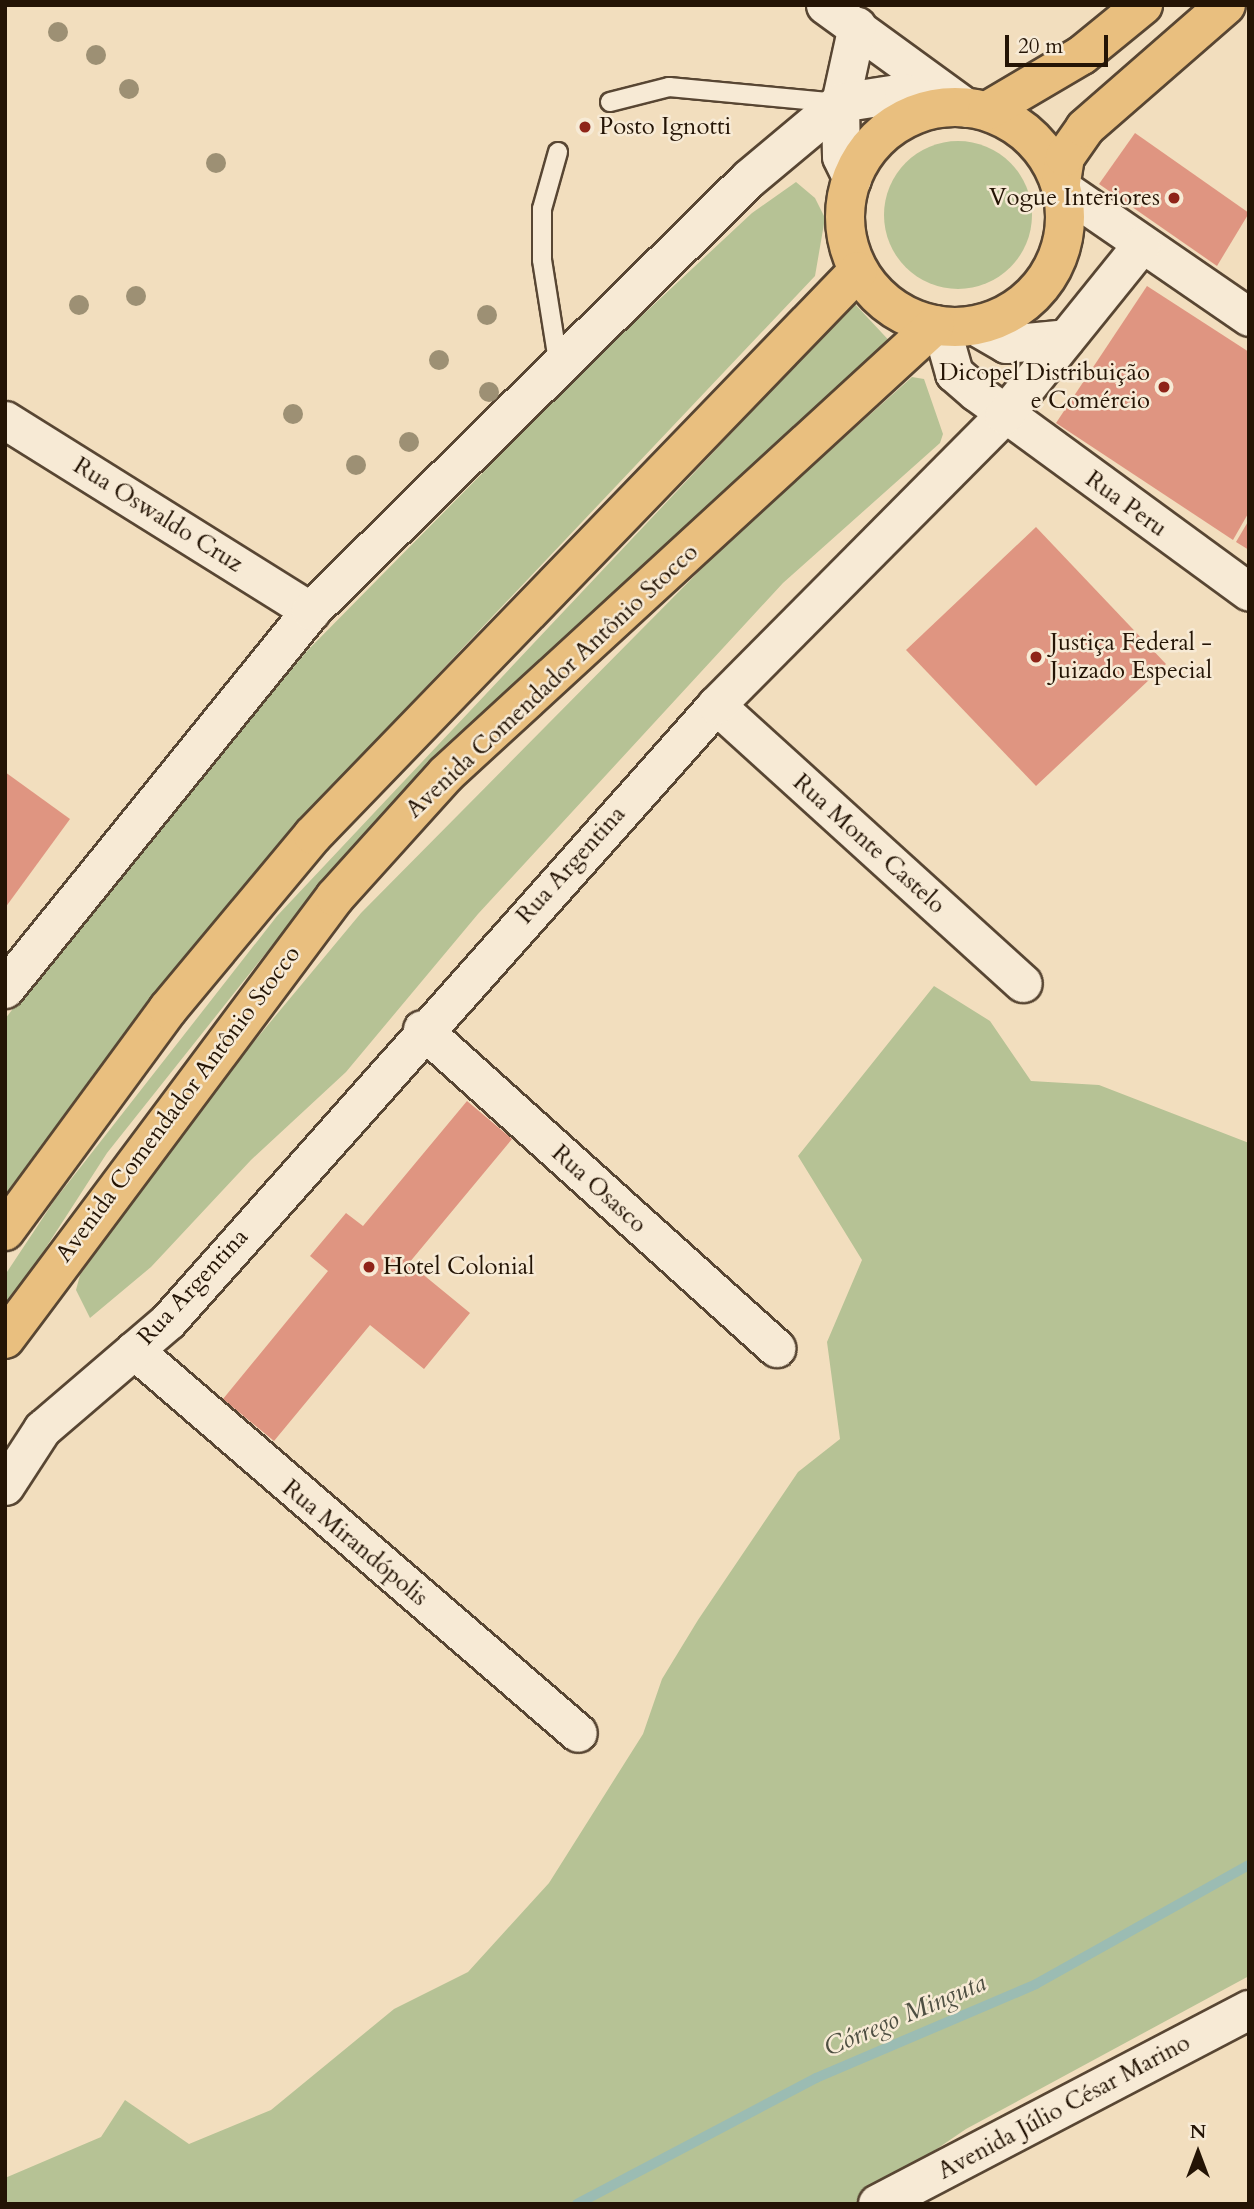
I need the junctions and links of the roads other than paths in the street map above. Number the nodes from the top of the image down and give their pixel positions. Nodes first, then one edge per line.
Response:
1 (825, 5) edge
2 (1143, 5) edge
3 (1226, 5) edge
4 (857, 26) junction
5 (610, 102) dead end
6 (840, 103) junction
7 (968, 108) junction
8 (558, 152) dead end
9 (852, 179) junction
10 (1062, 186) junction
11 (1141, 245) junction
12 (858, 271) junction
13 (1249, 317) edge
14 (951, 326) junction
15 (1066, 338) junction
16 (559, 367) junction
17 (1004, 415) junction
18 (5, 420) edge
19 (1249, 592) edge
20 (310, 611) junction
21 (716, 705) junction
22 (1023, 984) dead end
23 (5, 989) edge
24 (422, 1029) junction
25 (5, 1231) edge
26 (5, 1339) edge
27 (776, 1348) dead end
28 (134, 1350) junction
29 (5, 1486) edge
30 (578, 1733) dead end
31 (1249, 2010) edge
32 (878, 2204) edge

1 - 4 street
2 - 7 main road
3 - 10 main road
4 - 6 street
4 - 7 street
5 - 6 lane
6 - 7 street
6 - 9 street
6 - 16 street
7 - 9 main road
7 - 10 main road
8 - 16 lane
9 - 12 main road
10 - 11 street
10 - 14 main road
11 - 13 street
11 - 15 street, Rua Argentina
12 - 14 main road
12 - 25 main road
14 - 15 street
14 - 17 street, Rua Peru
14 - 26 main road, Avenida Comendador Antônio Stocco
15 - 17 street, Rua Argentina
16 - 20 street
17 - 19 street, Rua Peru
17 - 21 street, Rua Argentina
18 - 20 street, Rua Oswaldo Cruz
20 - 23 street
21 - 22 street, Rua Monte Castelo
21 - 24 street, Rua Argentina
24 - 27 street, Rua Osasco
24 - 28 street, Rua Argentina
28 - 29 street, Rua Argentina
28 - 30 street, Rua Mirandópolis
31 - 32 street, Avenida Júlio César Marino

